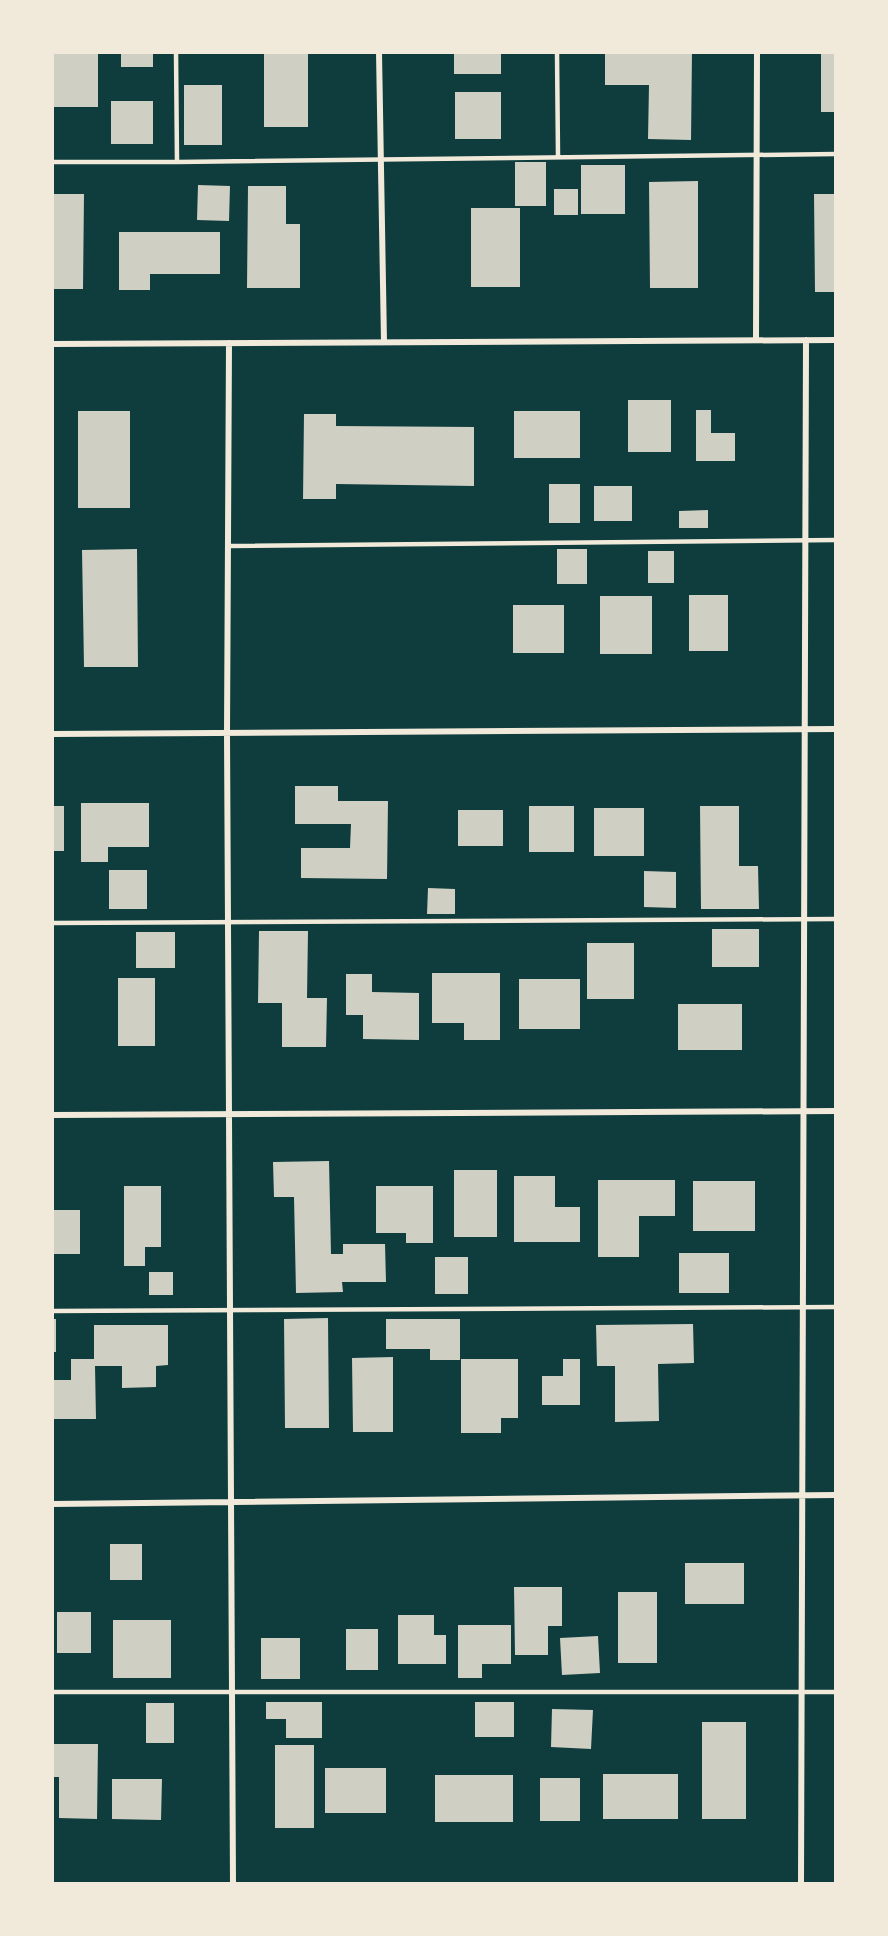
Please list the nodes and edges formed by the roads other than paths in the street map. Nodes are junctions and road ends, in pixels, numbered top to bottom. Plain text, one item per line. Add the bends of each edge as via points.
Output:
1 (176, 52) edge
2 (379, 52) edge
3 (558, 52) edge
4 (757, 52) edge
5 (836, 154) edge
6 (558, 156) junction
7 (756, 156) junction
8 (381, 160) junction
9 (52, 162) edge
10 (177, 162) junction
11 (756, 339) junction
12 (806, 340) junction
13 (836, 340) edge
14 (384, 342) junction
15 (229, 343) junction
16 (52, 344) edge
17 (805, 540) junction
18 (836, 540) edge
19 (228, 546) junction
20 (805, 729) junction
21 (836, 729) edge
22 (227, 733) junction
23 (52, 734) edge
24 (804, 919) junction
25 (836, 919) edge
26 (228, 921) junction
27 (52, 922) edge
28 (803, 1111) junction
29 (836, 1111) edge
30 (52, 1115) edge
31 (229, 1115) junction
32 (802, 1306) junction
33 (836, 1306) edge
34 (230, 1310) junction
35 (52, 1311) edge
36 (801, 1495) junction
37 (836, 1495) edge
38 (231, 1503) junction
39 (52, 1504) edge
40 (52, 1692) edge
41 (232, 1692) junction
42 (801, 1692) junction
43 (836, 1692) edge
44 (233, 1884) edge
45 (801, 1884) edge

1 - 10 lane
2 - 8 street
3 - 6 lane
4 - 7 street
5 - 7 lane
6 - 7 lane
6 - 8 lane
7 - 11 street
8 - 10 lane
8 - 14 street
9 - 10 lane
11 - 12 street
11 - 14 street
12 - 13 street
12 - 17 street
14 - 15 street
15 - 16 street
15 - 19 street
17 - 18 lane
17 - 19 lane
17 - 20 street
19 - 22 street
20 - 21 street
20 - 22 street
20 - 24 street
22 - 23 street
22 - 26 street
24 - 25 lane
24 - 26 lane
24 - 28 street
26 - 27 lane
26 - 31 street
28 - 29 street
28 - 31 street
28 - 32 street
30 - 31 street
31 - 34 street
32 - 33 lane
32 - 34 lane
32 - 36 street
34 - 35 lane
34 - 38 street
36 - 37 street
36 - 38 street
36 - 42 street
38 - 39 street
38 - 41 street
40 - 41 lane
41 - 42 lane
41 - 44 street
42 - 43 lane
42 - 45 street

